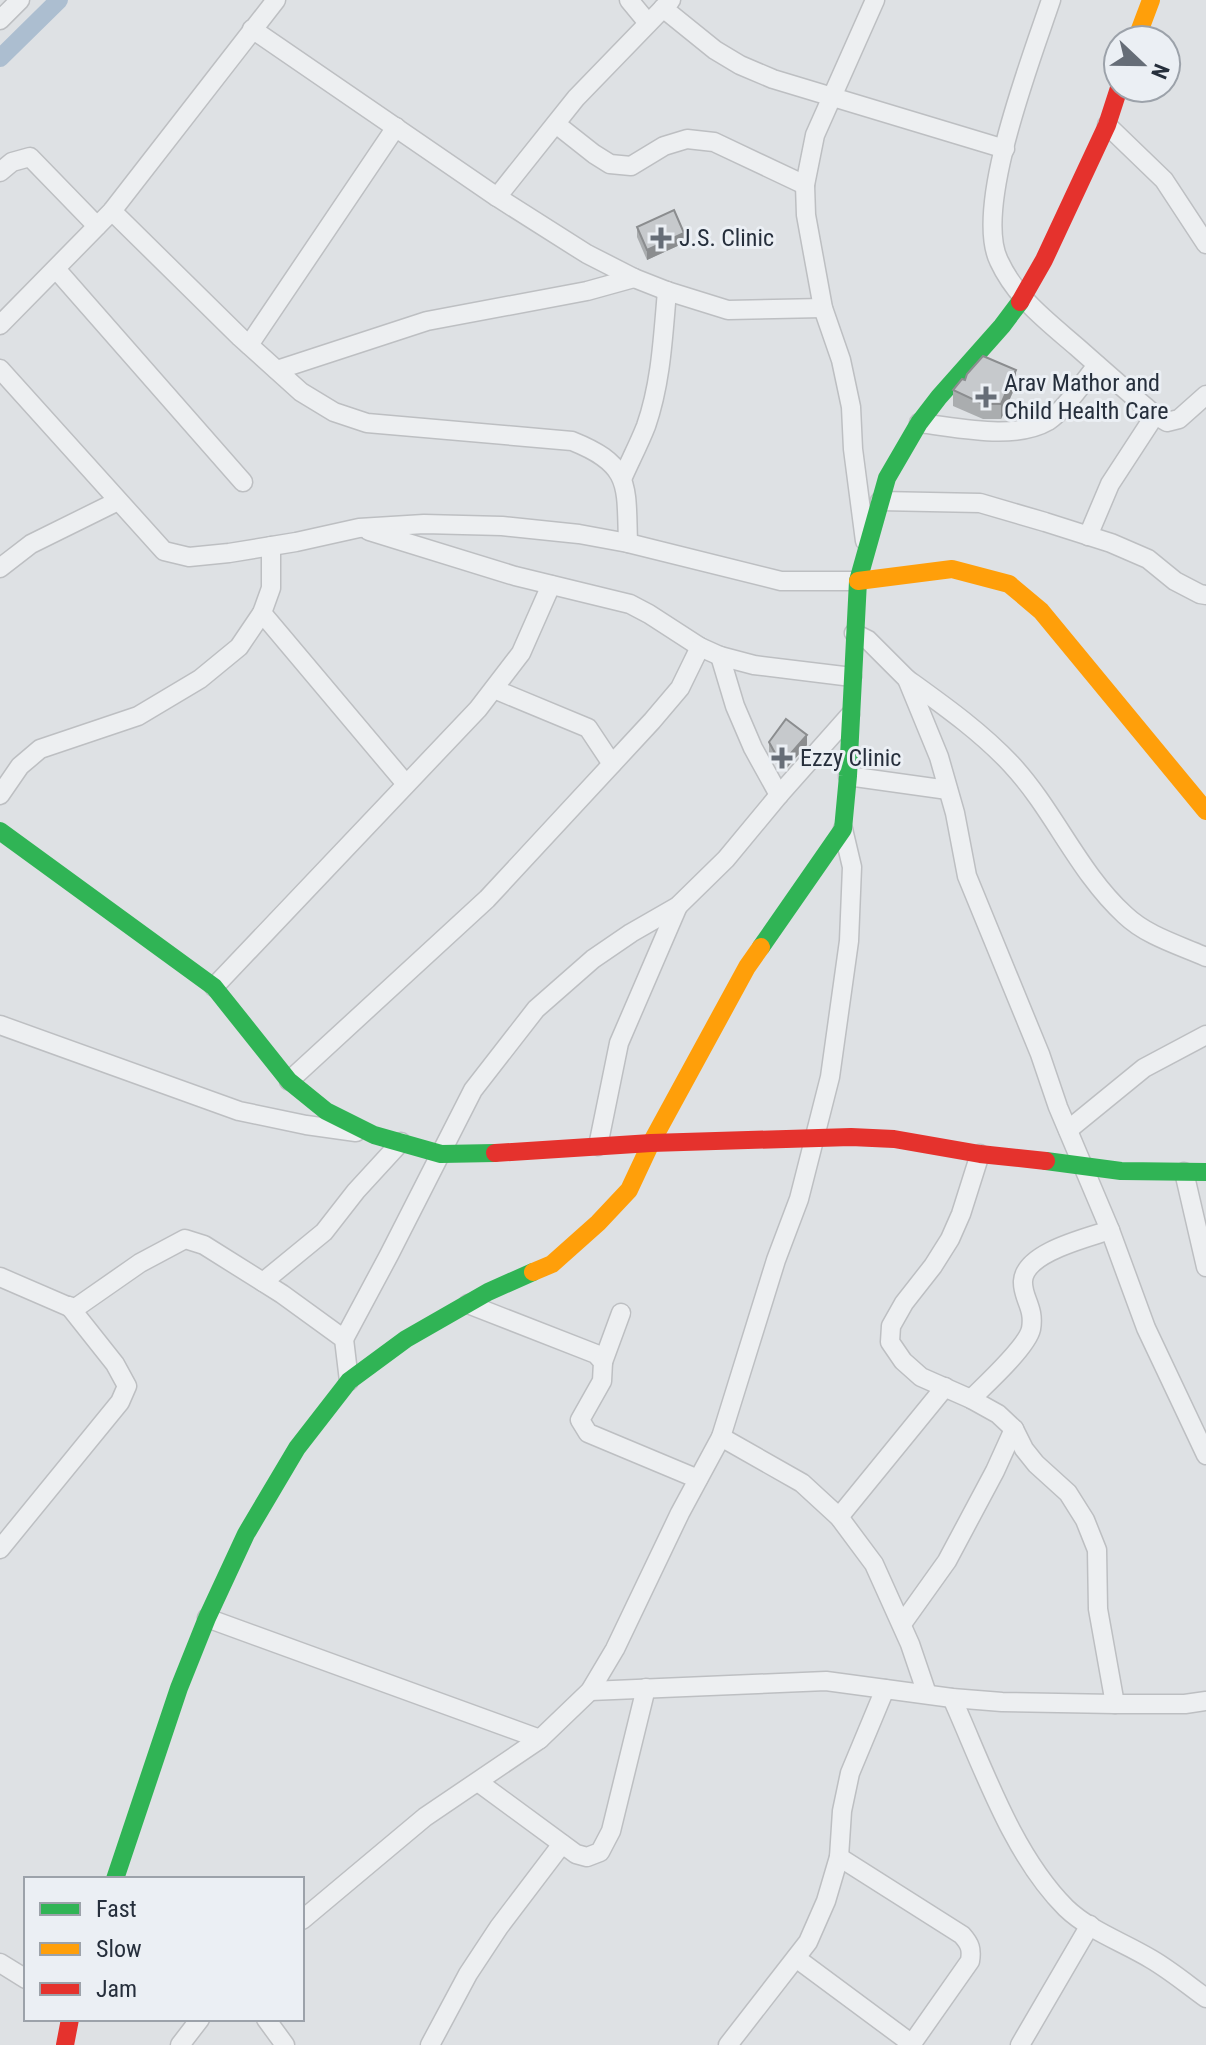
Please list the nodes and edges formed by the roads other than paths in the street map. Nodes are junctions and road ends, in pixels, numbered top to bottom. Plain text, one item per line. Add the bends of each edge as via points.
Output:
1 (20, 0) edge
2 (276, 0) edge
3 (629, 0) edge
4 (875, 0) edge
5 (1051, 0) edge
6 (1151, 0) edge
7 (667, 4) edge
8 (0, 20) edge
9 (648, 23) junction
10 (1142, 24) edge
11 (252, 29) junction
12 (832, 96) junction
13 (1114, 104) edge
14 (556, 124) junction
15 (1107, 125) junction
16 (396, 127) junction
17 (1005, 149) junction
18 (0, 172) edge
19 (805, 185) junction
20 (497, 197) junction
21 (112, 211) junction
22 (97, 226) junction
23 (1206, 244) edge
24 (56, 269) junction
25 (634, 278) junction
26 (667, 291) junction
27 (1022, 299) junction
28 (823, 308) junction
29 (0, 325) edge
30 (249, 345) junction
31 (1097, 365) junction
32 (0, 369) edge
33 (277, 370) junction
34 (1206, 395) edge
35 (1155, 415) junction
36 (919, 423) junction
37 (623, 477) junction
38 (243, 482) dead end
39 (118, 501) junction
40 (880, 501) junction
41 (359, 528) junction
42 (1088, 536) junction
43 (628, 543) junction
44 (271, 546) junction
45 (866, 552) junction
46 (0, 568) edge
47 (858, 581) junction
48 (551, 585) junction
49 (1206, 595) edge
50 (262, 613) junction
51 (854, 633) junction
52 (700, 647) junction
53 (720, 656) junction
54 (852, 677) junction
55 (907, 679) junction
56 (494, 689) junction
57 (850, 715) junction
58 (612, 764) junction
59 (848, 776) junction
60 (406, 784) junction
61 (948, 790) junction
62 (0, 795) edge
63 (779, 795) junction
64 (1206, 811) edge
65 (843, 829) junction
66 (0, 831) edge
67 (678, 906) junction
68 (1206, 957) edge
69 (214, 987) junction
70 (0, 1025) edge
71 (1206, 1035) edge
72 (289, 1081) junction
73 (1068, 1130) junction
74 (374, 1135) junction
75 (815, 1138) junction
76 (401, 1142) junction
77 (651, 1143) junction
78 (598, 1146) junction
79 (441, 1154) junction
80 (980, 1154) junction
81 (1082, 1165) junction
82 (1184, 1172) junction
83 (1206, 1172) edge
84 (1110, 1230) junction
85 (1206, 1267) edge
86 (0, 1277) edge
87 (263, 1282) junction
88 (468, 1304) junction
89 (69, 1306) junction
90 (621, 1313) dead end
91 (344, 1339) junction
92 (603, 1362) junction
93 (349, 1381) junction
94 (945, 1387) junction
95 (971, 1399) junction
96 (1014, 1429) junction
97 (721, 1437) junction
98 (1206, 1455) edge
99 (698, 1479) junction
100 (839, 1517) junction
101 (0, 1549) edge
102 (207, 1618) junction
103 (902, 1624) junction
104 (646, 1688) junction
105 (885, 1689) junction
106 (590, 1691) junction
107 (927, 1694) junction
108 (952, 1698) junction
109 (1206, 1701) edge
110 (1115, 1704) junction
111 (540, 1739) junction
112 (478, 1782) junction
113 (562, 1844) junction
114 (839, 1857) junction
115 (116, 1877) edge
116 (304, 1918) edge
117 (1090, 1925) junction
118 (796, 1958) junction
119 (0, 1963) edge
120 (24, 1978) edge
121 (1206, 1998) edge
122 (70, 2021) edge
123 (198, 2021) edge
124 (267, 2021) edge
125 (65, 2045) edge
126 (180, 2045) edge
127 (285, 2045) edge
128 (430, 2045) edge
129 (728, 2045) edge
130 (912, 2045) edge
131 (1020, 2045) edge

1 - 8 street
2 - 11 street
3 - 9 street
4 - 12 street
5 - 17 street
6 - 10 street
7 - 9 street
7 - 12 street via 715,50 740,65
9 - 14 street
11 - 16 street
11 - 21 street
12 - 17 street
12 - 19 street via 815,135
13 - 15 street
14 - 19 street via 610,164 631,166 687,139 714,142
14 - 20 street
15 - 23 street via 1164,180
15 - 27 street
16 - 20 street
16 - 30 street
17 - 27 street via 991,223 997,259
18 - 22 street via 30,157
19 - 28 street
20 - 25 street
21 - 22 street
21 - 30 street
22 - 24 street
24 - 29 street
24 - 38 street
25 - 26 street
25 - 33 street via 427,321
26 - 28 street via 728,310
26 - 37 street via 656,390
27 - 31 street
27 - 36 street
28 - 45 street via 851,407
30 - 33 street
31 - 35 street
31 - 36 street via 1049,420 1027,429
32 - 39 street
33 - 37 street via 334,412 367,423 572,441 594,449
34 - 35 street via 1179,419 1167,422
35 - 42 street via 1110,484
36 - 40 street via 887,478
37 - 43 street
39 - 44 street via 164,551 189,557
39 - 46 street via 31,544
40 - 42 street via 980,503
40 - 45 street
41 - 43 street via 502,526
41 - 44 street
41 - 48 street
42 - 49 street via 1148,559 1175,581
43 - 47 street via 781,581
44 - 50 street via 271,588
45 - 47 street
47 - 51 street
47 - 64 street via 952,569 1009,584 1041,611
48 - 52 street via 630,604
48 - 56 street via 521,653
50 - 60 street
50 - 62 street via 239,647 200,679 138,716 40,749
51 - 54 street
51 - 55 street
52 - 53 street
52 - 58 street via 680,688
53 - 54 street
53 - 63 street via 735,706
54 - 57 street
55 - 61 street
55 - 68 street via 973,727 1013,765 1125,916
56 - 58 street via 588,728
56 - 60 street
57 - 59 street
57 - 63 street
58 - 72 street via 487,899
59 - 61 street
59 - 65 street
60 - 69 street
61 - 73 street via 967,876
63 - 67 street
65 - 75 street via 852,867 849,941 830,1077
65 - 77 street via 747,967
66 - 69 street
67 - 78 street via 619,1043
67 - 79 street via 593,959 536,1009 473,1090
69 - 72 street
70 - 74 street via 239,1111
71 - 73 street via 1144,1068
72 - 74 street via 326,1111
73 - 81 street
74 - 76 street
75 - 77 street
75 - 80 street via 894,1139
75 - 97 street
76 - 79 street
76 - 87 street via 324,1232
77 - 78 street
77 - 88 street via 629,1190 575,1244 552,1264
78 - 79 street
79 - 91 street
80 - 81 street
80 - 94 street via 950,1239 891,1326 890,1342 903,1361 921,1377
81 - 82 street
81 - 84 street
82 - 83 street
82 - 85 street
84 - 95 street via 1037,1258 1027,1269 1023,1279 1032,1311 1030,1332
84 - 98 street via 1146,1328
86 - 89 street
87 - 89 street via 185,1239 74,1309
87 - 91 street
88 - 92 street via 596,1354
88 - 93 street via 406,1339
89 - 101 street via 127,1386 120,1402
90 - 92 street
91 - 93 street
92 - 99 street via 602,1381 580,1420 588,1433
93 - 102 street via 297,1448 246,1534
94 - 95 street
94 - 100 street
95 - 96 street
96 - 103 street via 947,1561
96 - 110 street via 1036,1464 1068,1493 1097,1550 1098,1609
97 - 99 street
97 - 100 street via 802,1483
99 - 106 street
100 - 103 street via 874,1564
102 - 111 street
102 - 115 street
103 - 107 street
104 - 105 street via 826,1681
104 - 106 street
104 - 113 street via 607,1842 587,1857
105 - 107 street
105 - 114 street via 850,1773
106 - 111 street
107 - 108 street
108 - 110 street
108 - 117 street via 1019,1845 1067,1910
109 - 110 street
111 - 112 street
112 - 113 street
112 - 116 street via 425,1817
113 - 128 street via 468,1974
114 - 118 street via 826,1901
114 - 130 street via 969,1943 970,1961
117 - 121 street
117 - 131 street
118 - 129 street
118 - 130 street
119 - 120 street
122 - 125 street
123 - 126 street
124 - 127 street

